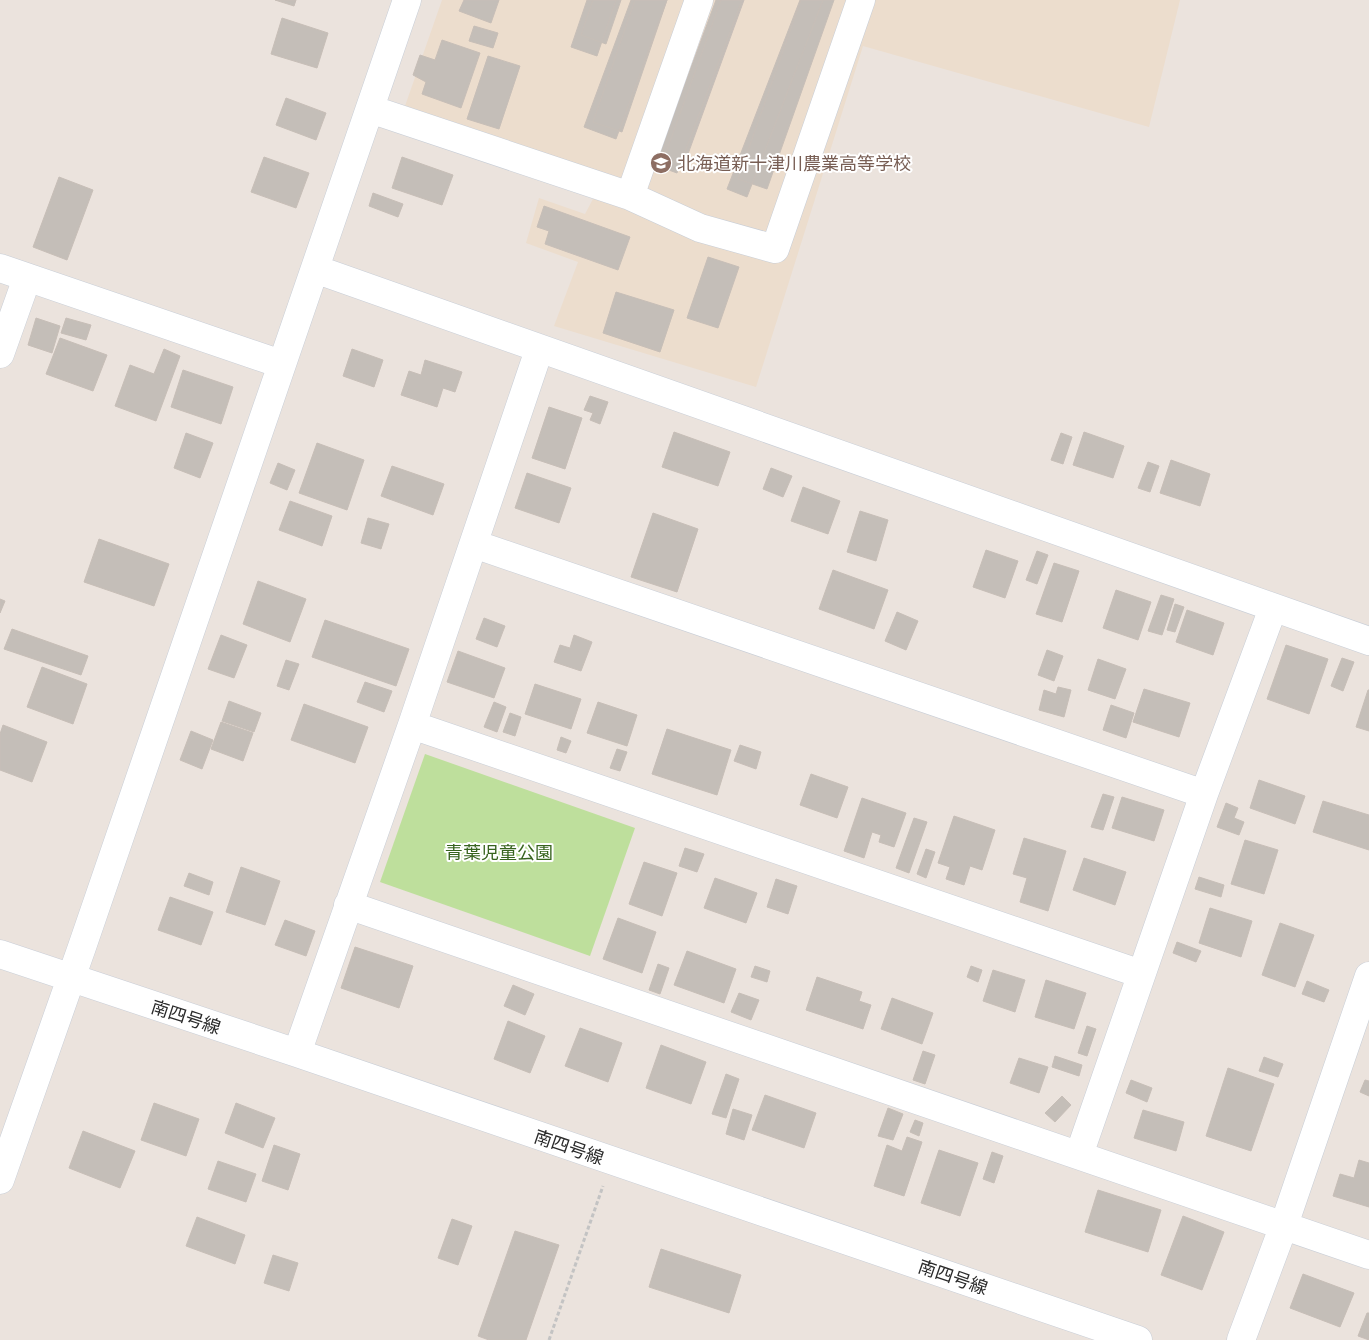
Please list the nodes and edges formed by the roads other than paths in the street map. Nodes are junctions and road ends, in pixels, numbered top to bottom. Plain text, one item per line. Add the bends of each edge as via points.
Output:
1 (407, 0) edge
2 (700, 0) edge
3 (861, 0) edge
4 (370, 109) junction
5 (630, 196) junction
6 (0, 268) edge
7 (315, 269) junction
8 (27, 278) junction
9 (540, 350) junction
10 (0, 354) edge
11 (281, 364) junction
12 (474, 544) junction
13 (1273, 608) junction
14 (1369, 641) edge
15 (412, 725) junction
16 (1204, 794) junction
17 (348, 906) junction
18 (0, 954) edge
19 (1141, 974) junction
20 (1369, 976) edge
21 (71, 979) junction
22 (297, 1053) junction
23 (1079, 1155) junction
24 (0, 1180) edge
25 (1284, 1225) junction
26 (1369, 1255) edge
27 (1138, 1340) edge
28 (1241, 1340) edge

1 - 4 street
2 - 5 street
3 - 5 street via 775,248 700,228
4 - 5 street
4 - 7 street
6 - 8 street
7 - 9 street
7 - 11 street
8 - 10 street
8 - 11 street
9 - 12 street
9 - 13 street
11 - 21 street
12 - 15 street
12 - 16 street
13 - 14 street
13 - 16 street
15 - 17 street
15 - 19 street
16 - 19 street
17 - 22 street
17 - 23 street
18 - 21 street, 南四号線
19 - 23 street
20 - 25 street
21 - 22 street, 南四号線
21 - 24 street
22 - 27 street, 南四号線
23 - 25 street
25 - 26 street
25 - 28 street

